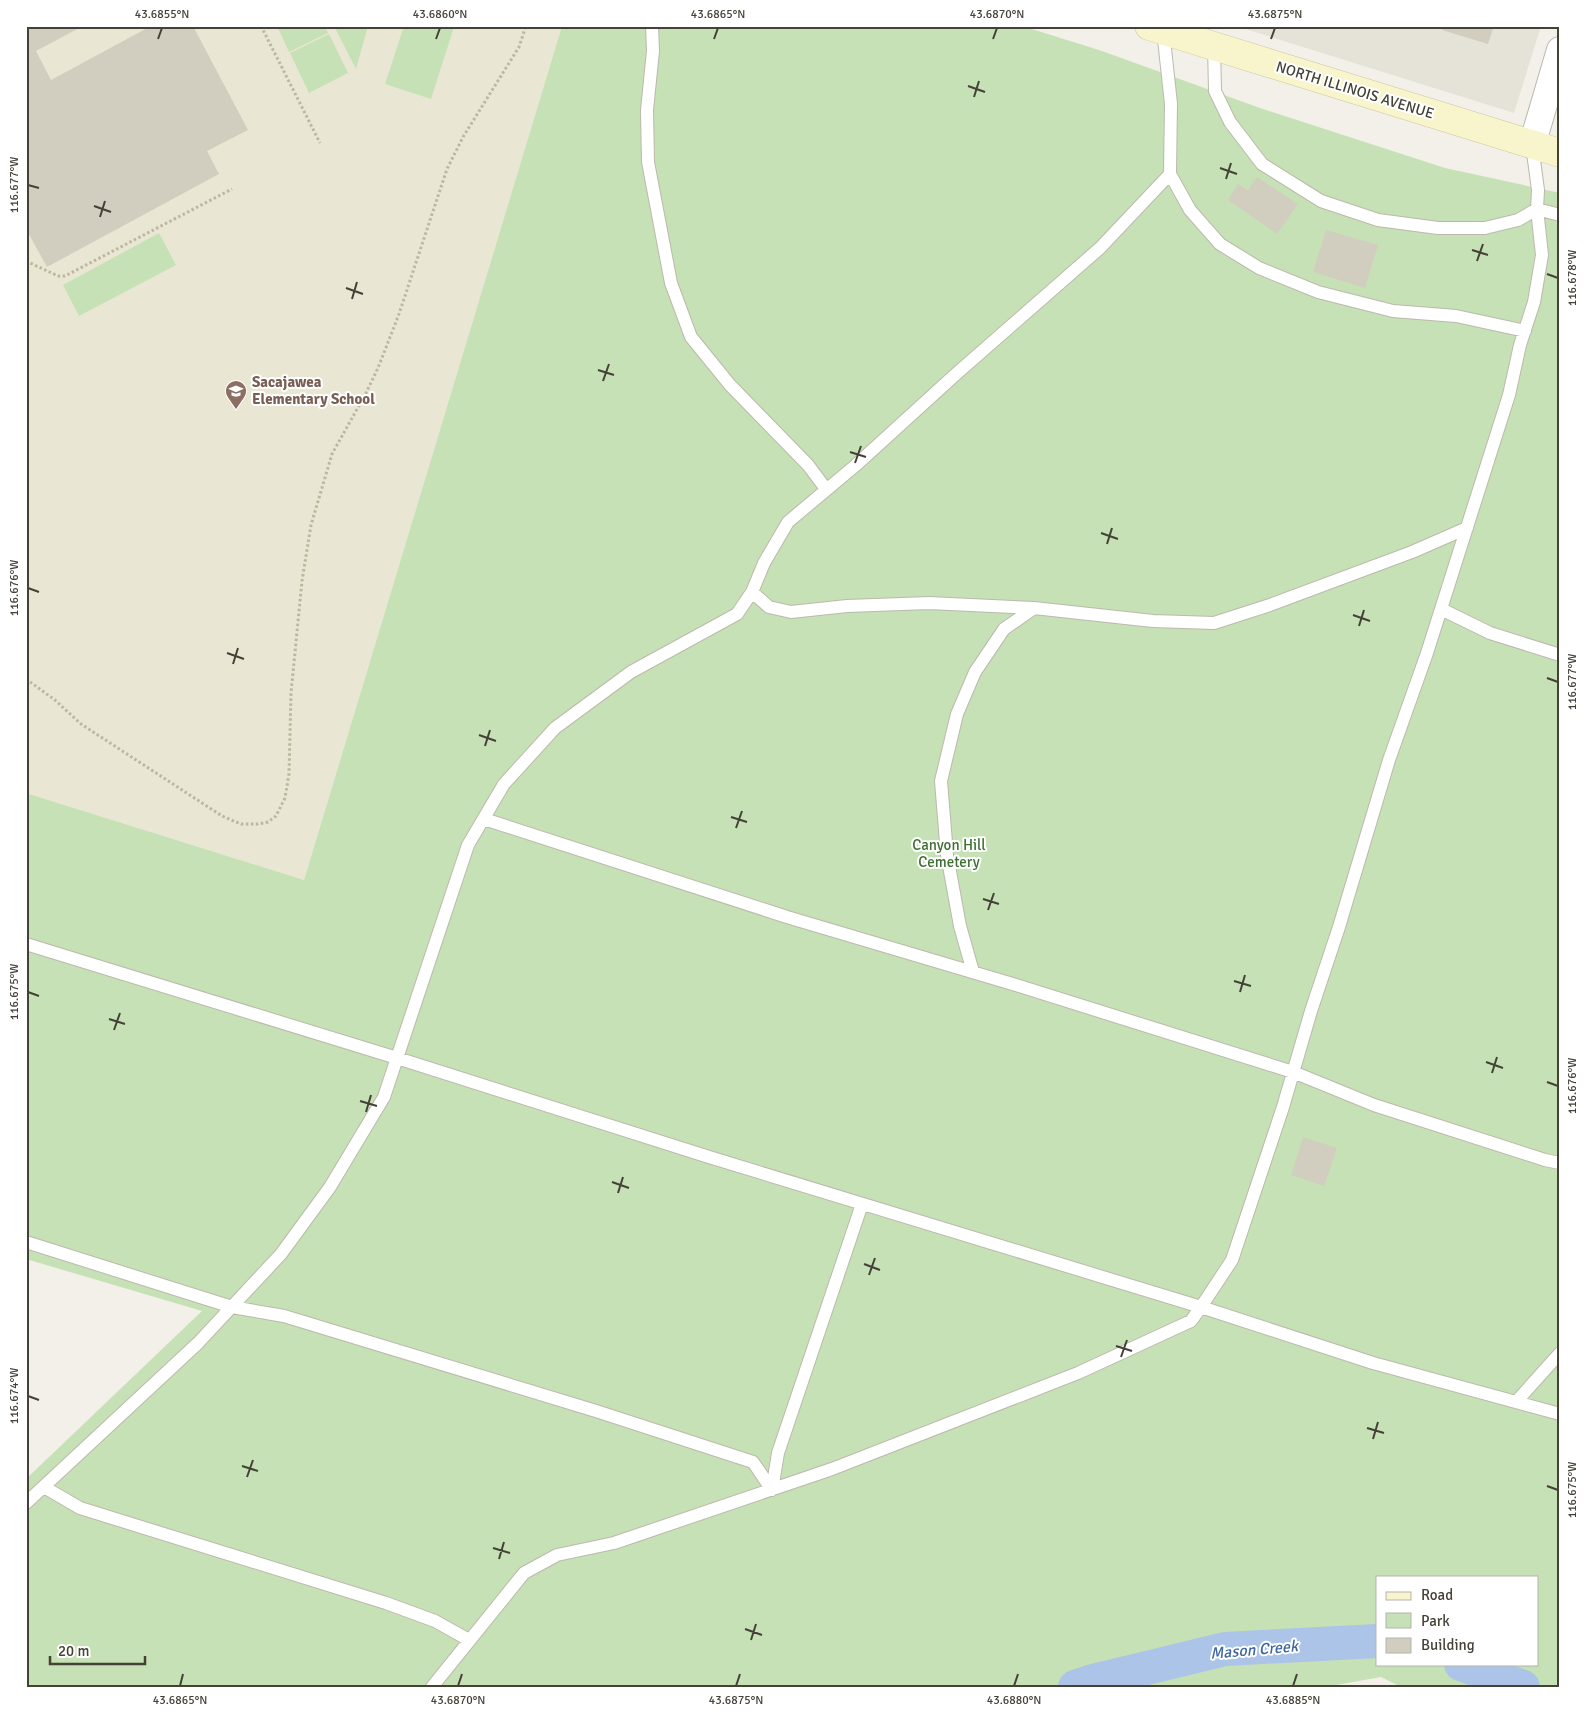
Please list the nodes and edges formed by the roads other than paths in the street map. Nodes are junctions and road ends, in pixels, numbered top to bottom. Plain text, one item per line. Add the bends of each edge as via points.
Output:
1 (652, 26) edge
2 (1156, 28) edge
3 (1214, 46) junction
4 (1560, 50) edge
5 (1532, 145) junction
6 (1560, 153) edge
7 (1170, 174) junction
8 (1537, 209) junction
9 (1560, 215) edge
10 (1524, 331) junction
11 (826, 489) junction
12 (1467, 528) junction
13 (752, 592) junction
14 (1034, 608) junction
15 (1441, 609) junction
16 (1560, 655) edge
17 (484, 819) junction
18 (26, 944) edge
19 (973, 972) junction
20 (397, 1058) junction
21 (1293, 1072) junction
22 (1560, 1163) edge
23 (862, 1204) junction
24 (26, 1242) edge
25 (232, 1307) junction
26 (1201, 1307) junction
27 (1560, 1354) edge
28 (1516, 1402) junction
29 (1560, 1414) edge
30 (44, 1487) junction
31 (772, 1490) junction
32 (26, 1503) edge
33 (469, 1640) junction
34 (432, 1687) edge

1 - 11 lane via 648,162 671,283 691,337 730,385 808,465
2 - 3 street, NORTH ILLINOIS AVENUE
2 - 7 lane via 1171,104
3 - 5 street, NORTH ILLINOIS AVENUE
3 - 8 lane via 1215,91 1230,122 1262,164 1321,202 1378,220 1438,228 1485,228 1518,220
4 - 5 street
5 - 6 street, NORTH ILLINOIS AVENUE
5 - 8 lane
7 - 10 lane via 1190,210 1220,244 1259,268 1318,292 1392,311 1456,316
7 - 11 lane via 1100,248
8 - 9 lane
8 - 10 lane via 1542,254 1534,302
10 - 12 lane via 1509,394
11 - 13 lane via 788,522 764,563
12 - 14 lane via 1412,552 1214,623 1153,621
12 - 15 lane
13 - 14 lane via 769,607 791,612 929,603
13 - 17 lane via 736,614 631,672 555,728 504,784
14 - 19 lane via 1004,629 975,672 957,714 941,781 947,855 960,926
15 - 16 lane via 1490,633
15 - 21 lane via 1389,760
17 - 19 lane via 786,917
17 - 20 lane via 468,845
18 - 20 lane
19 - 21 lane
20 - 23 lane
20 - 25 lane via 384,1097 330,1187 281,1254
21 - 22 lane via 1374,1105
21 - 26 lane via 1232,1260
23 - 26 lane
23 - 31 lane via 778,1453
24 - 25 lane
25 - 30 lane via 198,1344
25 - 31 lane via 284,1316 753,1462
26 - 28 lane via 1373,1363
26 - 31 lane via 1191,1321 1078,1372
27 - 28 lane
28 - 29 lane
30 - 32 lane
30 - 33 lane via 80,1508 386,1603 435,1621
31 - 33 lane via 614,1544 557,1555 524,1573
33 - 34 lane

